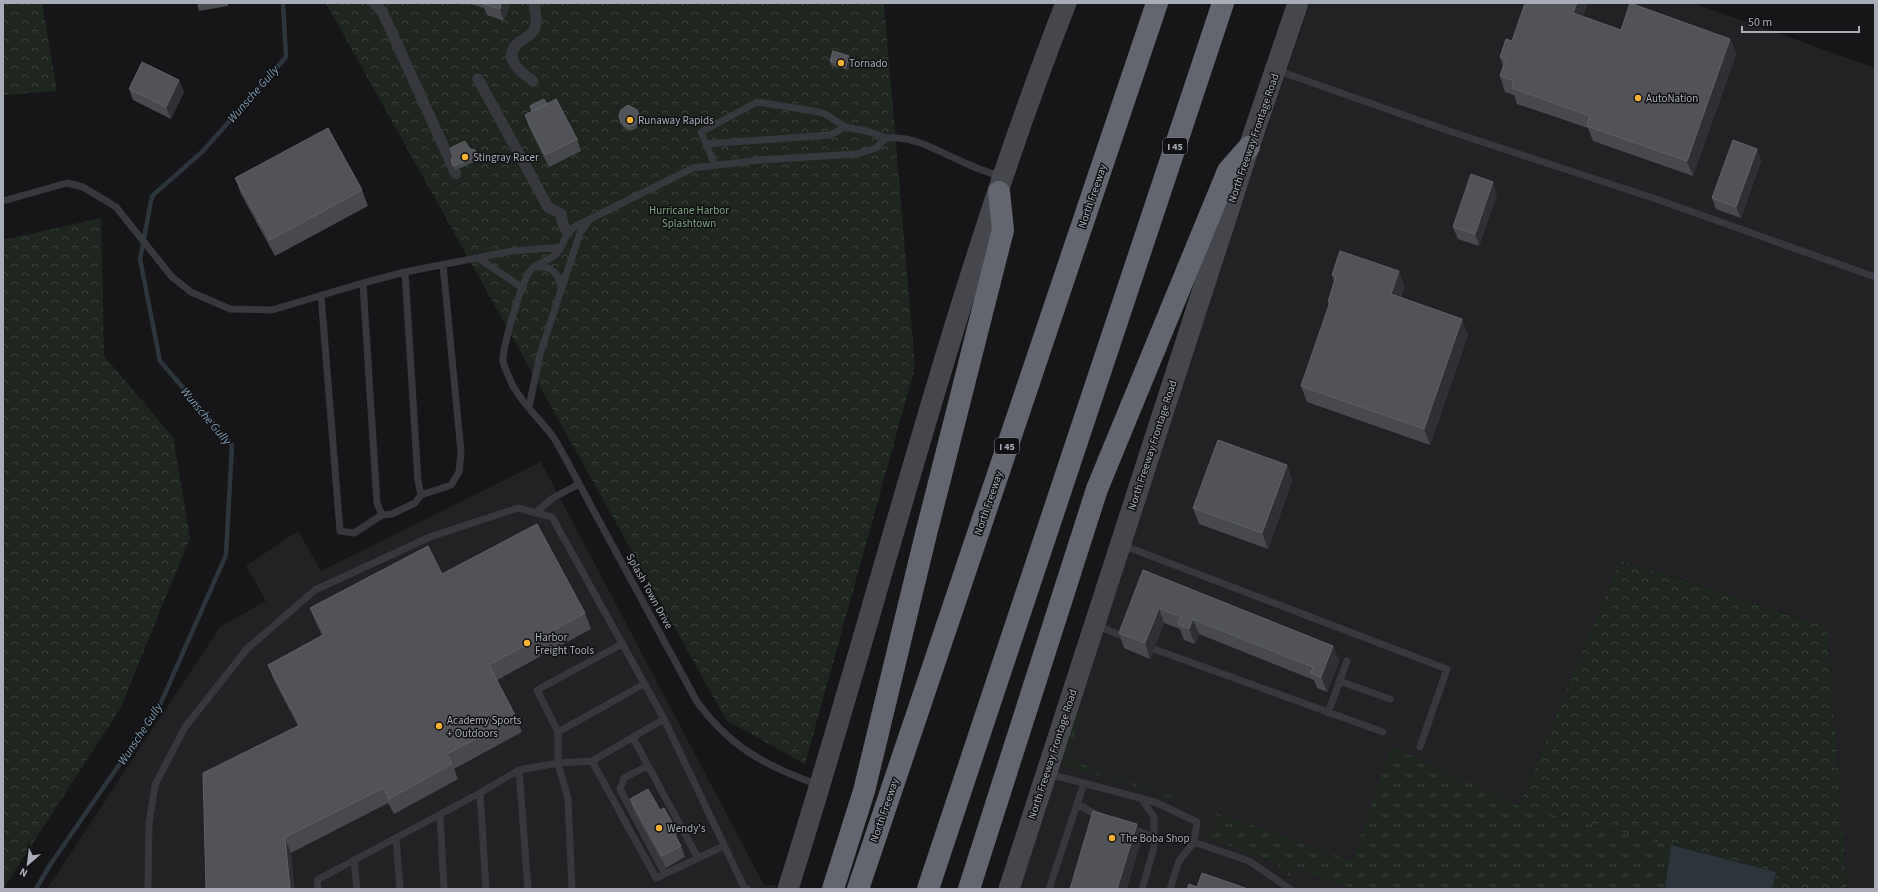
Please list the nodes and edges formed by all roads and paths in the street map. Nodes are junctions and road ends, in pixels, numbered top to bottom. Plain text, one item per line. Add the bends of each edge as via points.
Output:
1 (374, 3) edge
2 (534, 3) edge
3 (1066, 3) edge
4 (1157, 3) edge
5 (1223, 3) edge
6 (1298, 3) edge
7 (1276, 70) junction
8 (478, 79) dead end
9 (533, 81) dead end
10 (844, 127) junction
11 (886, 138) junction
12 (706, 144) junction
13 (1249, 146) junction
14 (715, 165) junction
15 (456, 174) dead end
16 (1001, 185) junction
17 (3, 201) edge
18 (599, 214) junction
19 (568, 232) junction
20 (561, 247) junction
21 (478, 258) junction
22 (443, 265) junction
23 (532, 268) junction
24 (405, 272) junction
25 (1875, 277) edge
26 (363, 283) junction
27 (523, 288) junction
28 (561, 291) junction
29 (321, 294) junction
30 (529, 407) junction
31 (579, 484) junction
32 (421, 495) junction
33 (535, 513) junction
34 (382, 515) junction
35 (1120, 545) junction
36 (1094, 624) junction
37 (1128, 638) edge
38 (622, 644) junction
39 (1154, 649) dead end
40 (1346, 661) dead end
41 (1340, 681) junction
42 (644, 684) junction
43 (1390, 699) dead end
44 (1328, 713) junction
45 (664, 719) junction
46 (558, 732) junction
47 (1383, 732) dead end
48 (633, 738) junction
49 (1420, 747) dead end
50 (592, 760) junction
51 (558, 763) junction
52 (647, 766) junction
53 (519, 770) junction
54 (1046, 773) junction
55 (1084, 783) junction
56 (821, 786) junction
57 (480, 793) junction
58 (1141, 798) junction
59 (1077, 804) junction
60 (440, 815) junction
61 (1110, 820) edge
62 (1125, 826) edge
63 (1154, 837) junction
64 (396, 838) junction
65 (1194, 842) junction
66 (724, 846) junction
67 (698, 858) junction
68 (354, 860) junction
69 (665, 874) junction
70 (744, 888) edge
71 (148, 889) edge
72 (318, 889) edge
73 (357, 889) edge
74 (400, 889) edge
75 (444, 889) edge
76 (486, 889) edge
77 (528, 889) edge
78 (572, 889) edge
79 (788, 889) edge
80 (833, 889) edge
81 (858, 889) edge
82 (928, 889) edge
83 (969, 889) edge
84 (1009, 889) edge
85 (1049, 889) edge
86 (1142, 889) edge
87 (1170, 889) edge
88 (1290, 889) edge

1 - 15 street via 382,11
2 - 9 street via 537,19 535,27 530,36 517,44 511,58 516,67
3 - 16 main road
4 - 81 highway, North Freeway / I 45
5 - 82 highway, I 45
6 - 7 main road, North Freeway Frontage Road
7 - 13 main road, North Freeway Frontage Road
7 - 25 lane via 1460,135 1646,195
8 - 19 street via 548,207 561,214 563,225
10 - 11 lane
10 - 12 lane via 830,135
10 - 12 lane via 828,115 819,112 758,102 700,132
11 - 14 lane via 876,148 856,154
11 - 16 lane via 913,140 970,165
12 - 14 lane
13 - 35 main road, North Freeway Frontage Road
13 - 83 highway via 1228,171 1097,489
14 - 18 lane via 693,168
16 - 56 main road via 924,430
16 - 80 highway via 1004,230 926,534 864,791
17 - 29 lane via 67,183 83,186 116,207 172,277 191,292 230,309 272,310
18 - 19 lane
18 - 28 lane via 591,219 580,233
19 - 20 lane
20 - 21 lane via 512,251
20 - 23 lane via 556,254
21 - 22 lane
21 - 27 lane
22 - 24 lane
22 - 32 lane via 460,452 459,472 451,485
23 - 27 lane
23 - 28 lane via 542,266 554,271 560,282
24 - 26 lane
24 - 32 lane
26 - 29 lane
26 - 34 lane via 376,502
27 - 30 lane, Splash Town Drive via 505,344 503,361 517,393
28 - 30 lane via 540,354
29 - 34 lane via 340,531 354,532
30 - 31 lane, Splash Town Drive via 546,427
31 - 33 lane via 554,498
31 - 56 lane, Splash Town Drive via 696,700 710,719 726,736 756,758 789,775
32 - 34 lane via 415,503
33 - 38 lane via 552,517
33 - 71 lane via 518,508 430,537 315,590 247,649 185,727 155,785 149,824
35 - 36 main road, North Freeway Frontage Road
35 - 49 lane via 1447,669
36 - 37 lane
36 - 54 main road, North Freeway Frontage Road
38 - 42 lane
38 - 46 lane via 537,690
39 - 44 lane
40 - 41 lane
41 - 43 lane
41 - 44 lane
42 - 45 lane
42 - 46 lane
44 - 47 lane
45 - 48 lane
45 - 66 lane
46 - 51 lane
48 - 50 lane
48 - 52 lane
50 - 51 lane
50 - 69 lane via 656,878
51 - 53 lane
51 - 78 lane via 568,799
52 - 67 lane
52 - 69 lane via 624,778 620,789
53 - 57 lane
53 - 77 lane
54 - 55 lane
54 - 84 main road, North Freeway Frontage Road
55 - 58 lane
55 - 59 lane
56 - 79 main road
57 - 60 lane
57 - 76 lane
58 - 63 lane via 1154,818
58 - 65 lane via 1197,822
59 - 61 lane
59 - 85 lane
60 - 64 lane
60 - 75 lane
62 - 63 lane
63 - 86 lane via 1154,848
64 - 68 lane
64 - 74 lane
65 - 87 lane via 1179,861
65 - 88 lane via 1248,860
66 - 67 lane
66 - 70 lane
67 - 69 lane
68 - 72 lane via 318,880
68 - 73 lane

